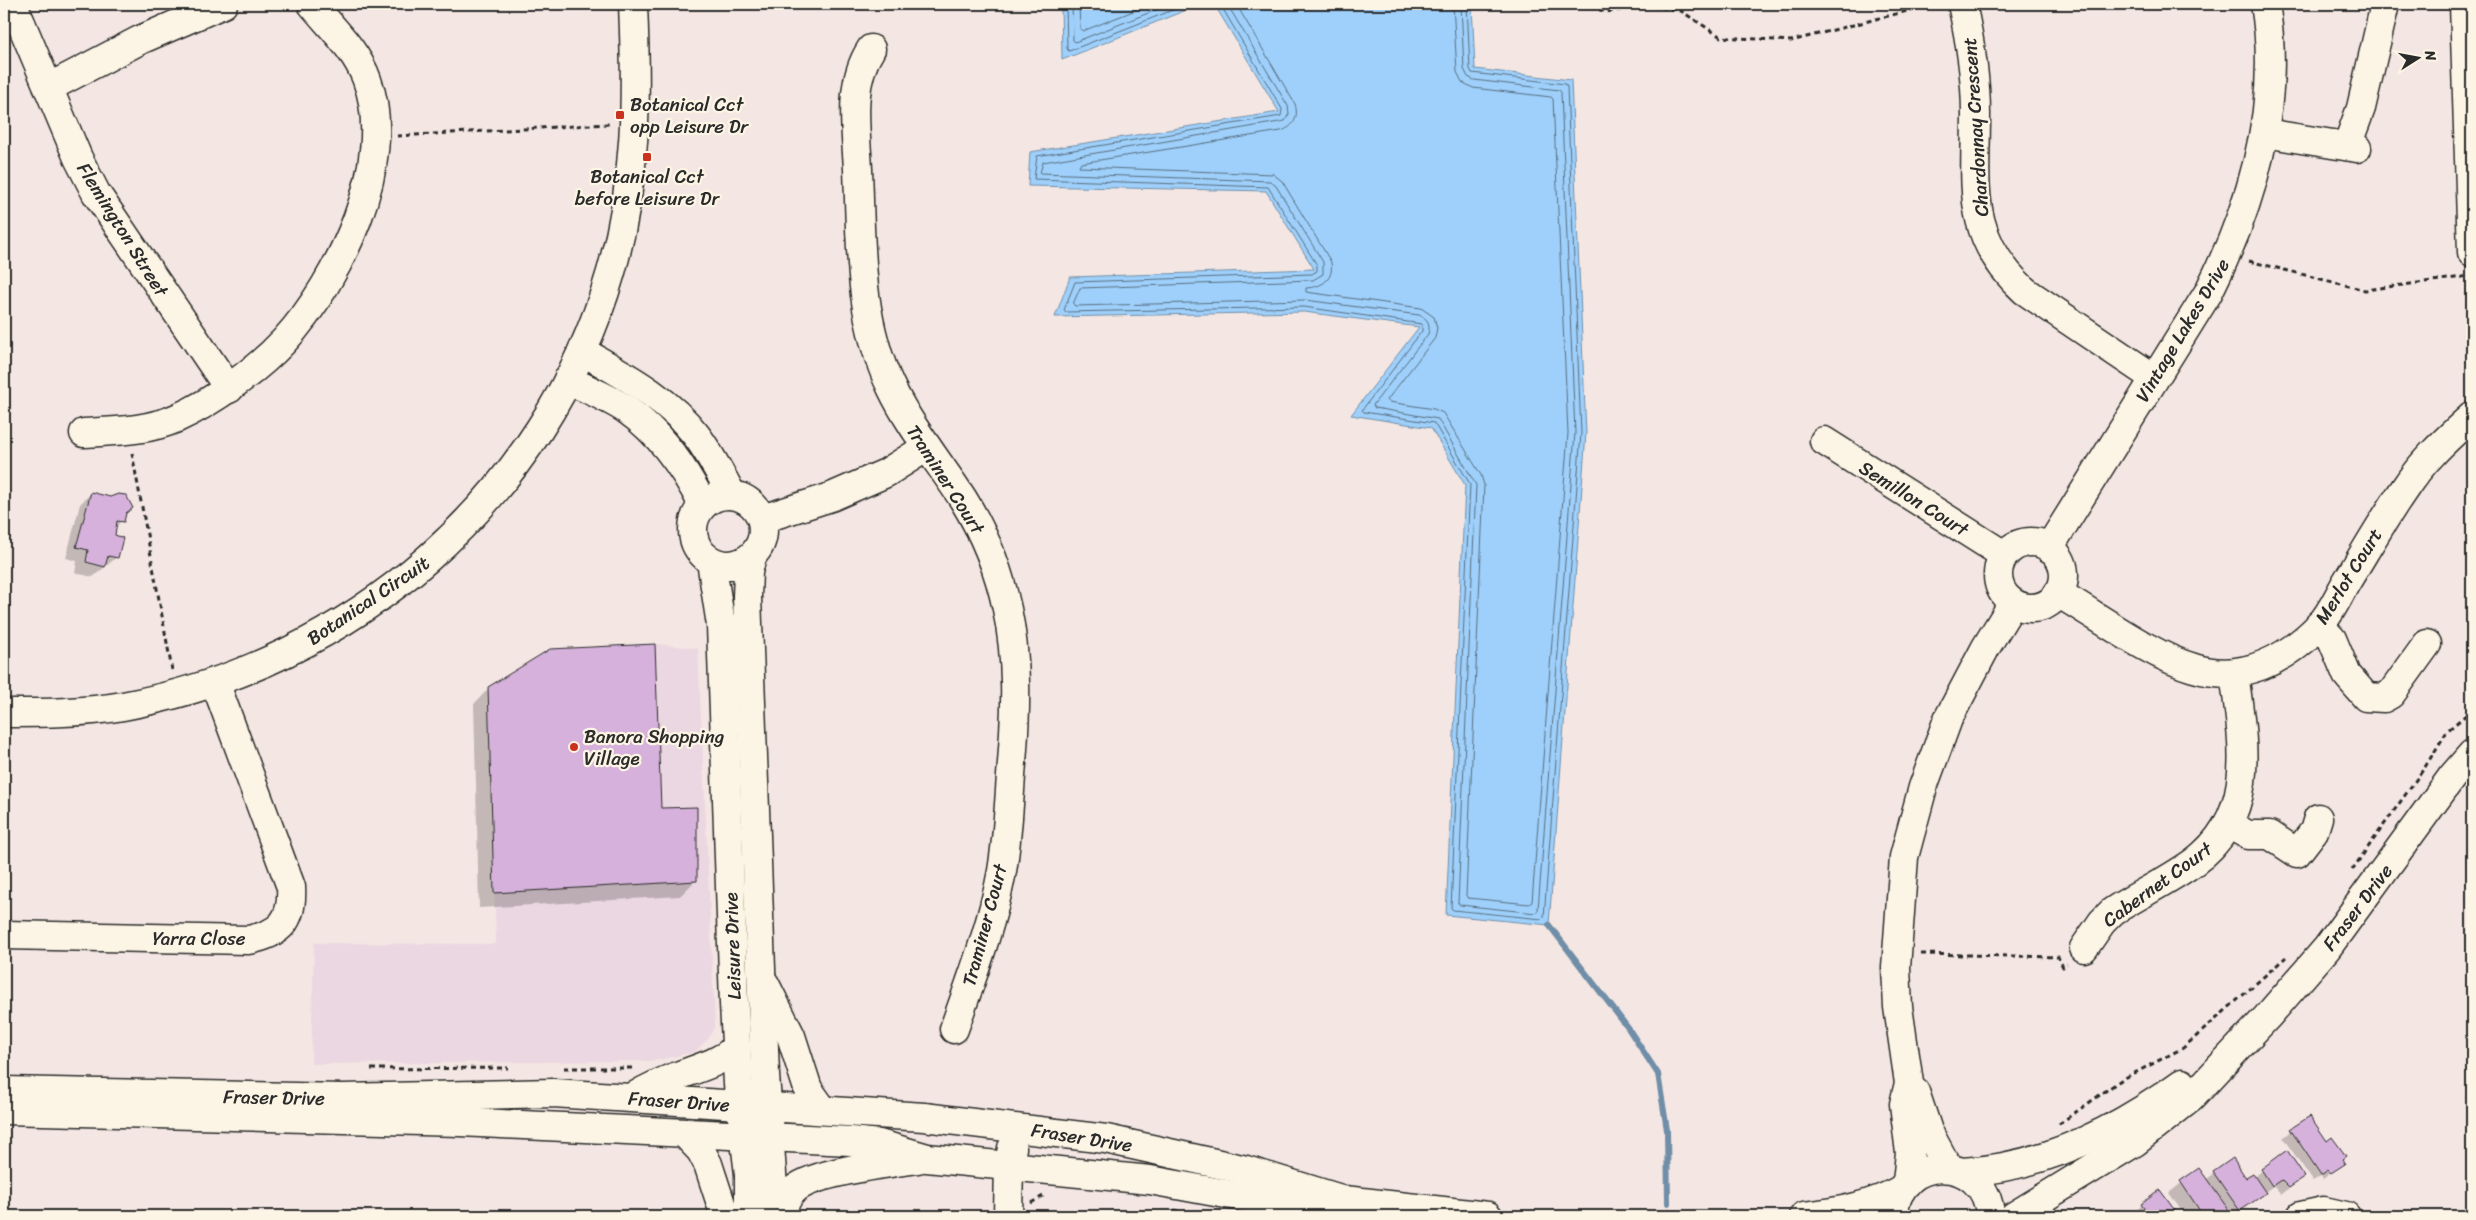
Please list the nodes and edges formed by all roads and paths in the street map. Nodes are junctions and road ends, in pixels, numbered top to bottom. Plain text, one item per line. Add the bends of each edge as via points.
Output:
1 (13, 4) edge
2 (223, 4) edge
3 (312, 4) edge
4 (633, 4) edge
5 (1582, 4) edge
6 (1934, 4) edge
7 (1962, 4) edge
8 (2266, 4) edge
9 (2385, 4) edge
10 (2464, 4) edge
11 (871, 49) dead end
12 (48, 88) junction
13 (636, 123) junction
14 (2265, 133) junction
15 (376, 137) junction
16 (2472, 252) edge
17 (2226, 259) junction
18 (2472, 276) edge
19 (582, 351) junction
20 (2154, 378) junction
21 (568, 380) junction
22 (229, 389) junction
23 (2472, 416) edge
24 (128, 430) junction
25 (84, 433) dead end
26 (1824, 441) dead end
27 (927, 447) junction
28 (732, 495) junction
29 (692, 506) junction
30 (762, 519) junction
31 (2049, 548) junction
32 (2004, 555) junction
33 (752, 557) junction
34 (703, 563) junction
35 (2058, 593) junction
36 (2013, 603) junction
37 (2320, 626) junction
38 (2427, 644) dead end
39 (2234, 672) junction
40 (723, 674) junction
41 (215, 682) junction
42 (177, 693) junction
43 (750, 698) junction
44 (2472, 710) edge
45 (4, 713) edge
46 (2472, 754) edge
47 (753, 778) junction
48 (2318, 818) dead end
49 (2228, 824) junction
50 (2348, 877) dead end
51 (730, 892) junction
52 (4, 935) edge
53 (2084, 948) joint
54 (1921, 954) dead end
55 (2290, 954) dead end
56 (762, 978) junction
57 (954, 1028) dead end
58 (736, 1048) junction
59 (2232, 1052) junction
60 (514, 1068) dead end
61 (562, 1068) dead end
62 (638, 1068) dead end
63 (371, 1069) dead end
64 (1909, 1082) junction
65 (4, 1091) edge
66 (632, 1097) junction
67 (741, 1105) junction
68 (767, 1107) junction
69 (4, 1110) edge
70 (823, 1110) junction
71 (2056, 1126) dead end
72 (1016, 1127) junction
73 (685, 1134) junction
74 (758, 1136) junction
75 (927, 1158) junction
76 (1008, 1164) junction
77 (1955, 1170) junction
78 (1905, 1186) junction
79 (1344, 1200) junction
80 (725, 1216) edge
81 (749, 1216) edge
82 (775, 1216) edge
83 (781, 1216) edge
84 (1008, 1216) edge
85 (1488, 1216) edge
86 (1804, 1216) edge
87 (1894, 1216) edge
88 (1990, 1216) edge
89 (2014, 1216) edge
90 (2301, 1216) edge
91 (2346, 1216) edge

1 - 12 street, Flemington Street
2 - 12 street via 140,40
3 - 15 street via 362,70 375,113
4 - 13 street, Botanical Circuit
5 - 6 path via 1606,12 1650,6 1671,9 1681,11 1721,37 1791,41
7 - 20 street, Chardonnay Crescent via 1975,88 1976,198 1985,238 1994,257 2025,291
8 - 14 street, Vintage Lakes Drive via 2270,69
9 - 14 street via 2352,147
10 - 16 street
11 - 27 street, Traminer Court via 860,70 856,108 864,300 882,367 906,417
12 - 22 street, Flemington Street via 78,158 111,218
13 - 15 path
13 - 19 street, Botanical Circuit via 617,251
14 - 17 street, Vintage Lakes Drive via 2252,184
15 - 22 street via 355,225 316,301 284,342
17 - 18 path via 2256,262 2365,290
17 - 20 street, Vintage Lakes Drive via 2208,294
19 - 21 street, Botanical Circuit
19 - 28 street via 638,383 682,420 696,435
20 - 31 street, Vintage Lakes Drive
21 - 29 street via 626,410 649,428 691,481
21 - 41 street, Botanical Circuit via 520,461 478,511 429,560 325,632 269,661
22 - 24 street via 178,417 146,428
23 - 37 street, Merlot Court via 2415,473
24 - 25 street
24 - 42 path
26 - 32 street, Semillon Court
27 - 30 street via 877,477 831,497
27 - 57 street, Traminer Court via 964,500 993,558 1008,610 1016,676 1015,727 1002,871 986,936
28 - 29 street via 721,495
28 - 30 street via 751,502
29 - 34 street, Leisure Drive via 695,519 693,535
29 - 34 path via 681,538 684,552
30 - 33 street, Leisure Drive via 763,540
31 - 32 street via 2025,542
31 - 35 street via 2063,568 2063,581
32 - 36 street via 1998,567 1998,581 2003,594
33 - 34 street via 732,566
33 - 43 street, Leisure Drive via 747,597
34 - 40 street, Leisure Drive via 719,599
35 - 36 street via 2050,602 2038,607 2025,608
35 - 39 street, Merlot Court via 2177,663 2212,673
36 - 64 street via 1948,719 1908,840 1900,889 1896,968
37 - 38 street via 2332,638 2347,675 2366,697 2384,698 2391,694
37 - 39 street, Merlot Court via 2270,664
39 - 49 street, Cabernet Court via 2243,775 2238,802
40 - 43 street
40 - 51 street, Leisure Drive
41 - 42 street, Botanical Circuit
41 - 52 street, Yarra Close via 291,887 286,920 267,935 248,940
42 - 45 street, Botanical Circuit via 122,706
43 - 47 street, Leisure Drive
44 - 50 path via 2448,730
46 - 59 street, Fraser Drive via 2326,948 2267,1018
47 - 51 street via 744,796 746,872
47 - 56 street, Leisure Drive
48 - 49 street via 2314,832 2297,853 2272,835 2248,835
49 - 53 street, Cabernet Court via 2196,861 2108,916
51 - 58 street, Leisure Drive
53 - 54 path via 2063,967 2058,957
55 - 71 path via 2183,1048 2121,1080
56 - 68 street, Leisure Drive
56 - 70 street via 791,1036 808,1089
58 - 66 street via 712,1064
58 - 67 street, Leisure Drive
59 - 77 street, Fraser Drive via 2205,1066 2152,1105 2098,1134 2017,1165 1993,1170
59 - 89 street, Fraser Drive via 2192,1097 2135,1142
60 - 63 path
61 - 62 path
64 - 77 street via 1928,1130
64 - 78 street via 1904,1104 1910,1153
65 - 66 street, Fraser Drive via 334,1098 553,1093
66 - 67 street, Fraser Drive
67 - 68 street, Fraser Drive
67 - 74 street, Leisure Drive
68 - 70 street, Fraser Drive
68 - 74 street, Leisure Drive
69 - 73 street, Fraser Drive via 460,1122
70 - 72 street, Fraser Drive
72 - 76 street
72 - 79 street, Fraser Drive via 1166,1151 1246,1170
73 - 74 street, Fraser Drive
73 - 80 street via 708,1164
74 - 75 street, Fraser Drive via 879,1144
74 - 81 street, Leisure Drive
74 - 82 street, Leisure Drive
75 - 76 street, Fraser Drive
75 - 83 street via 806,1182 786,1199
76 - 79 street, Fraser Drive via 1150,1180 1275,1203 1310,1204
76 - 84 street
77 - 78 street, Fraser Drive via 1927,1170
77 - 88 street via 1974,1180 1983,1191
78 - 86 street via 1866,1205
78 - 87 street via 1896,1203
79 - 85 street, Fraser Drive
90 - 91 street via 2324,1211

